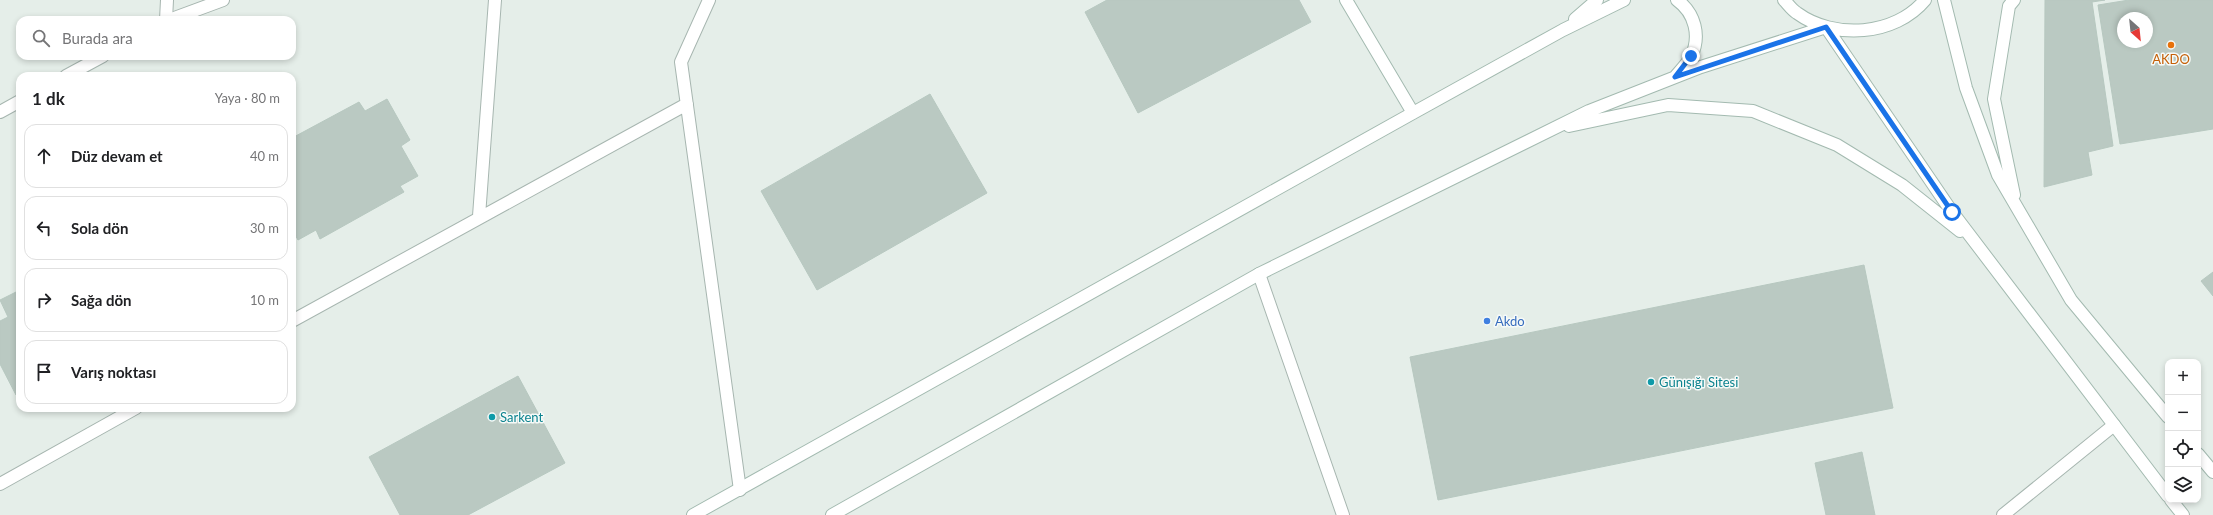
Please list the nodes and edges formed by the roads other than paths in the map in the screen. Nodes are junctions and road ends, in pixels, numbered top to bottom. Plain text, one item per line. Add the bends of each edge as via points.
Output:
1 (167, 0) edge
2 (223, 0) edge
3 (495, 0) edge
4 (709, 0) edge
5 (1346, 0) edge
6 (1597, 0) edge
7 (1624, 0) edge
8 (1677, 0) edge
9 (1784, 0) edge
10 (1926, 0) edge
11 (1944, 0) edge
12 (2014, 0) edge
13 (166, 16) edge
14 (180, 16) edge
15 (1826, 27) junction
16 (1563, 30) junction
17 (96, 60) edge
18 (73, 72) edge
19 (1675, 77) junction
20 (16, 103) edge
21 (687, 104) junction
22 (0, 112) edge
23 (1413, 113) junction
24 (1550, 130) junction
25 (2016, 206) junction
26 (479, 216) junction
27 (1973, 241) junction
28 (1259, 274) junction
29 (296, 319) edge
30 (129, 412) edge
31 (2165, 413) edge
32 (2114, 425) junction
33 (2201, 458) edge
34 (2213, 472) edge
35 (0, 484) edge
36 (740, 490) junction
37 (2165, 492) edge
38 (2173, 503) edge
39 (693, 515) edge
40 (832, 515) edge
41 (1343, 515) edge
42 (2003, 515) edge
43 (2183, 515) edge

1 - 13 main road
2 - 14 main road
3 - 26 main road
4 - 21 main road via 681,62
5 - 23 main road
6 - 16 main road
7 - 16 main road
8 - 19 main road via 1690,13 1696,27 1691,56
9 - 15 main road via 1797,13
10 - 15 main road via 1919,8 1890,24 1859,31
11 - 25 main road via 1966,88 1998,175
12 - 25 main road via 2009,6 1994,99
15 - 19 main road
15 - 27 main road
16 - 23 main road
17 - 18 main road
19 - 24 main road via 1589,111
20 - 22 main road
21 - 26 main road
21 - 36 main road
23 - 36 main road
24 - 27 main road via 1668,105 1753,111 1837,145 1902,185
24 - 28 main road
25 - 31 main road via 2071,300
26 - 29 main road
27 - 32 main road
28 - 40 main road
28 - 41 main road
30 - 35 main road
32 - 37 main road
32 - 42 main road
33 - 34 main road
36 - 39 main road
38 - 43 main road

